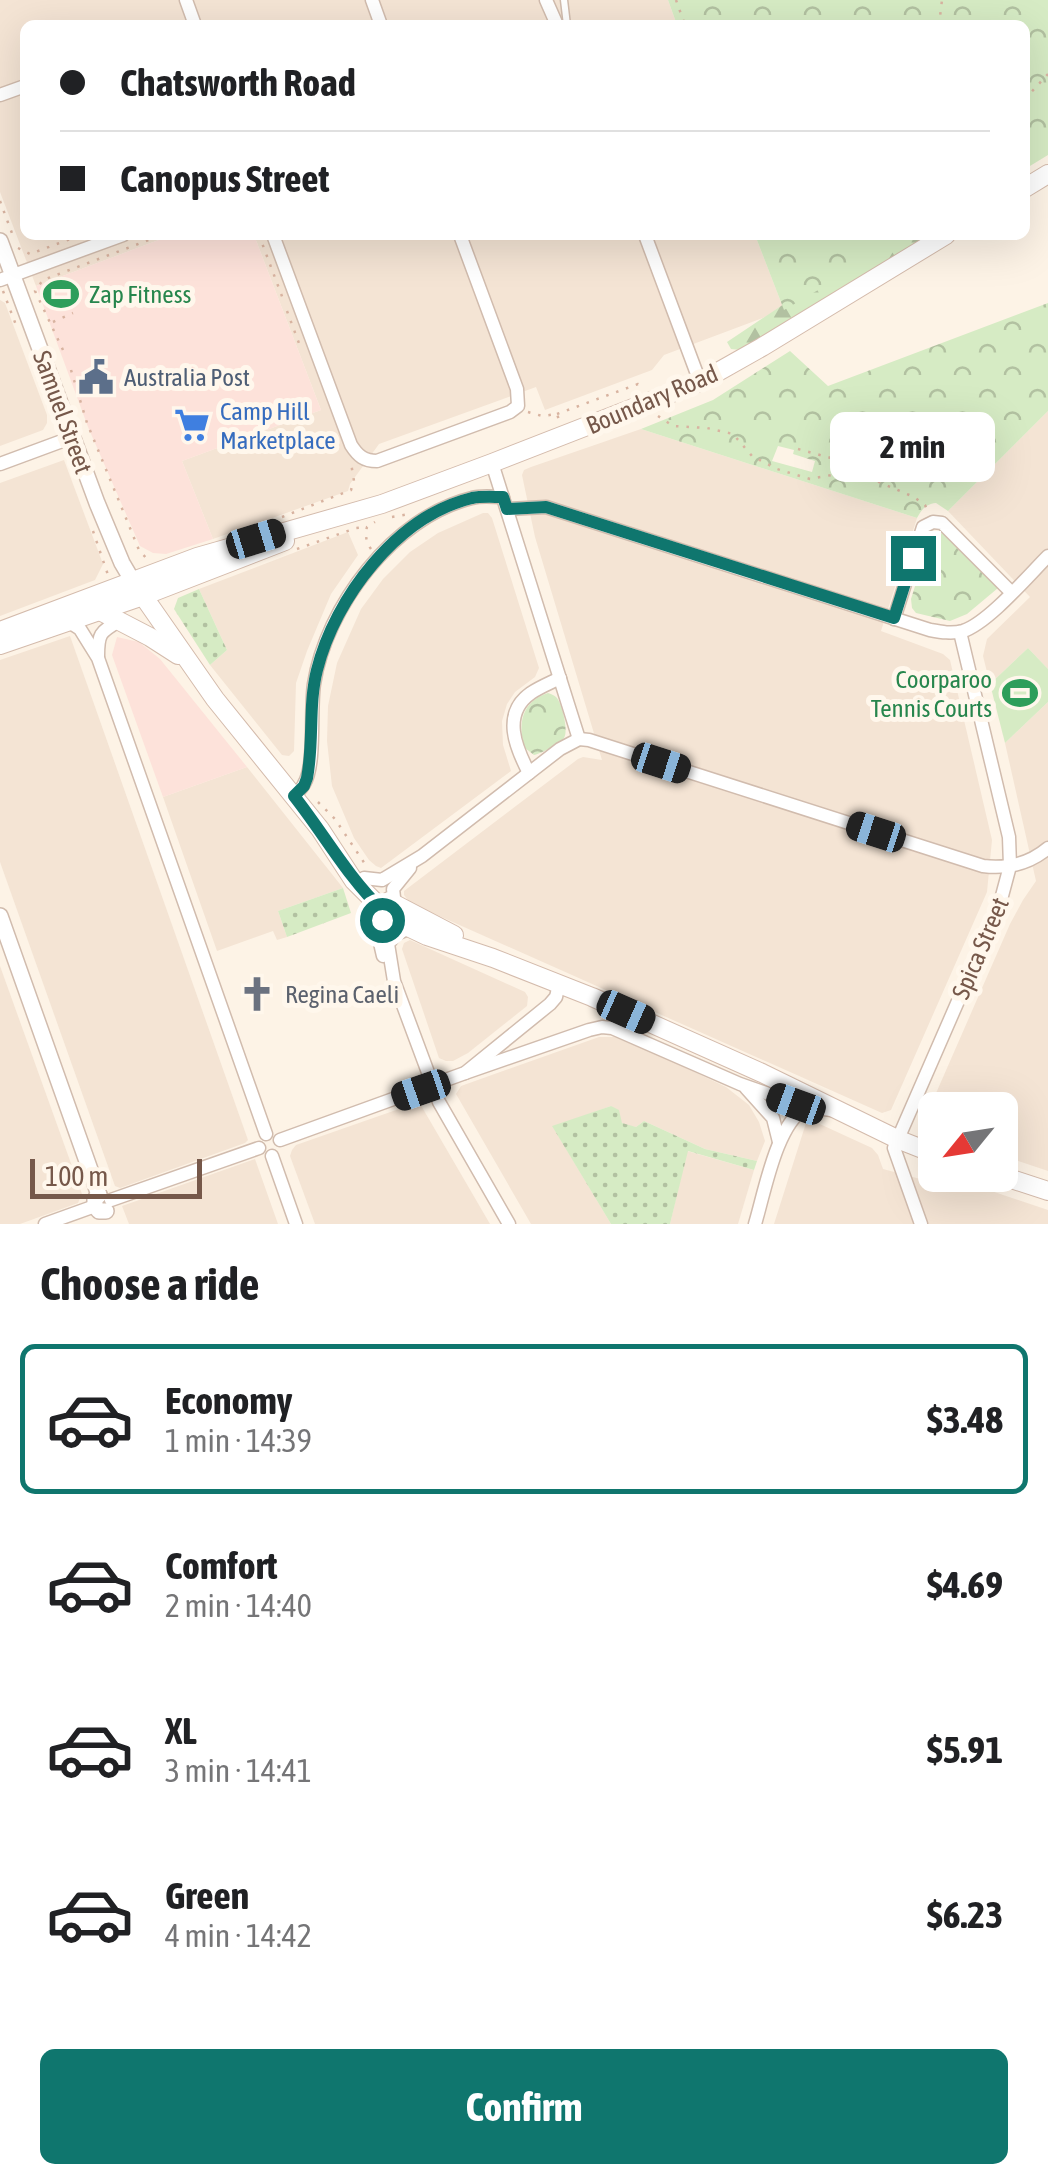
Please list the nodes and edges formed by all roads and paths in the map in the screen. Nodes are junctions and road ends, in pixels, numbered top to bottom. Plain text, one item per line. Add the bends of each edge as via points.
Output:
1 (1048, 74) edge
2 (1030, 93) edge
3 (0, 201) edge
4 (68, 240) edge
5 (108, 240) edge
6 (149, 240) edge
7 (275, 240) edge
8 (462, 240) edge
9 (647, 240) edge
10 (938, 240) edge
11 (0, 241) edge
12 (6, 277) edge
13 (73, 314) dead end
14 (51, 322) junction
15 (63, 350) dead end
16 (71, 370) dead end
17 (700, 382) junction
18 (649, 402) junction
19 (518, 406) junction
20 (558, 414) junction
21 (554, 425) dead end
22 (73, 437) junction
23 (798, 449) dead end
24 (357, 460) junction
25 (0, 464) edge
26 (492, 464) junction
27 (853, 470) junction
28 (505, 503) junction
29 (284, 516) dead end
30 (382, 520) dead end
31 (934, 522) junction
32 (367, 527) junction
33 (92, 530) dead end
34 (296, 550) dead end
35 (1048, 556) edge
36 (379, 558) junction
37 (152, 561) dead end
38 (104, 580) dead end
39 (138, 588) junction
40 (1010, 592) junction
41 (100, 611) junction
42 (894, 618) junction
43 (120, 621) junction
44 (69, 622) junction
45 (0, 631) edge
46 (960, 632) junction
47 (0, 645) edge
48 (98, 658) junction
49 (184, 658) junction
50 (560, 678) junction
51 (579, 740) junction
52 (529, 773) junction
53 (304, 796) junction
54 (320, 829) junction
55 (1048, 848) edge
56 (422, 856) junction
57 (1010, 866) junction
58 (368, 874) junction
59 (388, 908) junction
60 (0, 916) edge
61 (410, 928) junction
62 (493, 958) junction
63 (394, 979) junction
64 (559, 984) junction
65 (464, 1072) junction
66 (740, 1084) junction
67 (432, 1086) junction
68 (806, 1107) junction
69 (840, 1111) junction
70 (266, 1134) junction
71 (897, 1139) junction
72 (280, 1140) junction
73 (779, 1145) junction
74 (918, 1147) edge
75 (265, 1152) junction
76 (1018, 1181) edge
77 (1048, 1191) edge
78 (104, 1207) edge
79 (45, 1224) edge
80 (296, 1224) edge
81 (509, 1224) edge
82 (755, 1224) edge
83 (920, 1224) edge

1 - 2 path
3 - 4 path via 18,249 30,254
5 - 12 street
6 - 14 path via 43,280 35,291
7 - 24 street
8 - 19 street via 518,390
9 - 17 street
10 - 17 main road, Boundary Road
11 - 12 street, Samuel Street
12 - 22 street, Samuel Street
13 - 14 path
14 - 15 path
16 - 37 path via 139,550
17 - 18 main road, Boundary Road
18 - 20 path via 638,384
18 - 26 main road, Boundary Road
18 - 27 path via 673,426 733,434 752,456 794,474 810,479
19 - 20 path via 534,415
19 - 24 street via 377,460
20 - 21 path
22 - 25 street
22 - 39 street, Samuel Street
23 - 27 path
24 - 29 path via 351,490
26 - 28 street
26 - 39 main road, Boundary Road via 196,557
27 - 31 path via 914,497
28 - 36 street via 475,497 429,517
28 - 42 street via 546,507
28 - 50 street
30 - 32 path
31 - 40 street
31 - 42 street via 922,527
32 - 34 path
32 - 36 path via 367,544
33 - 38 path
35 - 40 street
36 - 53 street via 350,591 326,641 313,689
39 - 41 main road, Boundary Road
39 - 45 main road, Boundary Road
39 - 49 main road
40 - 46 street
41 - 43 main road
41 - 44 main road, Boundary Road
42 - 46 street
43 - 48 street via 98,638
43 - 49 main road
44 - 47 main road, Boundary Road
44 - 48 street
46 - 57 street, Spica Street via 1009,837
48 - 70 street
49 - 53 main road
50 - 51 street
50 - 52 street via 528,694 514,715 512,732
51 - 52 street
51 - 57 street via 983,866
52 - 56 street
53 - 54 main road
53 - 58 path via 335,819
54 - 58 main road
54 - 59 main road via 342,865
55 - 57 street
56 - 58 street via 382,880
56 - 59 street via 394,887
57 - 71 street, Spica Street via 999,907
58 - 59 main road
59 - 61 main road
59 - 62 main road
59 - 63 street via 380,946
60 - 78 street
61 - 62 main road
61 - 63 street via 388,944
62 - 64 main road
63 - 67 street
64 - 65 street via 552,1002
64 - 69 main road
65 - 66 street via 604,1026
65 - 67 street
66 - 68 street
66 - 73 street via 773,1118
67 - 72 street
67 - 81 street
68 - 69 street
68 - 73 street via 792,1118
69 - 71 main road
70 - 72 street
70 - 75 street via 259,1140
71 - 74 main road
71 - 83 street via 894,1148
72 - 75 street via 279,1151
73 - 82 street
75 - 78 street
75 - 80 street
76 - 77 main road
78 - 79 street

